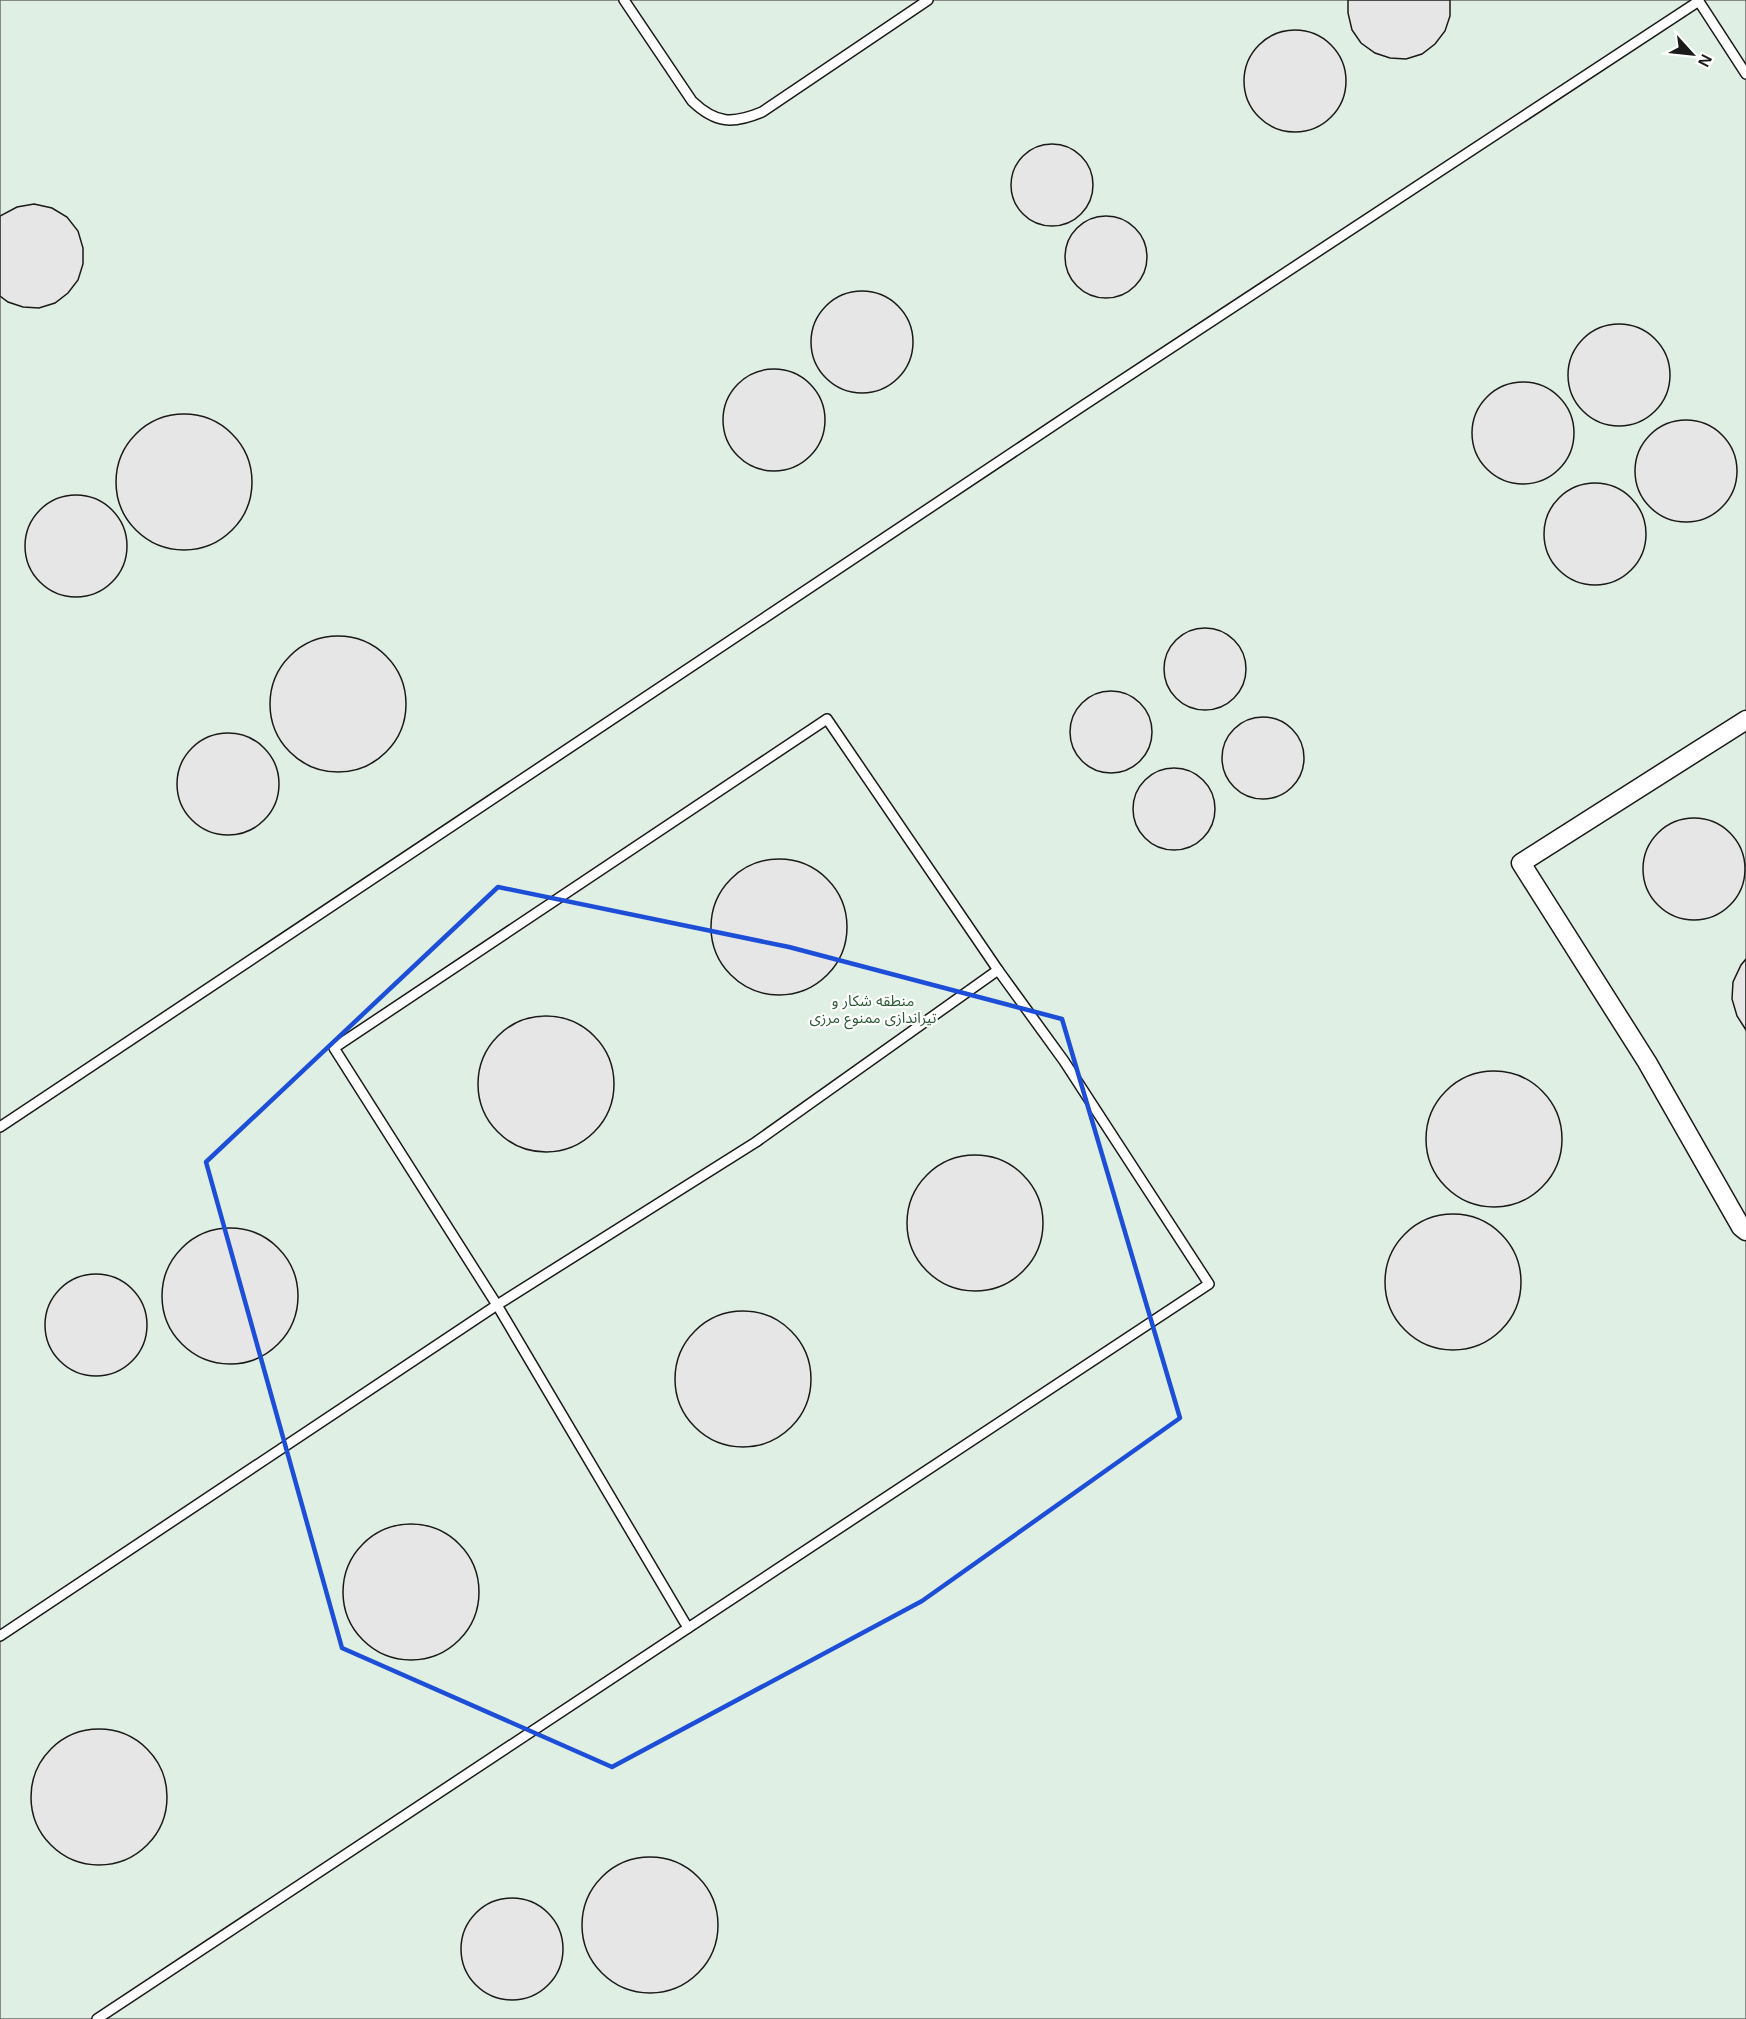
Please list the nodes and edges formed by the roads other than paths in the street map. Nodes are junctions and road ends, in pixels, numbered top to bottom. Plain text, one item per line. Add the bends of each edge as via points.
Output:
1 (624, 0) edge
2 (928, 0) edge
3 (1699, 0) edge
4 (1746, 74) edge
5 (1746, 720) edge
6 (998, 970) junction
7 (0, 1127) edge
8 (1746, 1230) edge
9 (497, 1305) junction
10 (688, 1629) junction
11 (0, 1636) edge
12 (97, 2019) edge

1 - 2 lane via 692,101 703,112 732,122 762,112
3 - 4 lane
3 - 7 lane
5 - 8 street via 1521,863 1647,1062
6 - 9 lane via 756,1142
6 - 9 lane via 827,719 334,1048
6 - 10 lane via 1064,1061 1209,1284
9 - 10 lane
9 - 11 lane
10 - 12 lane

